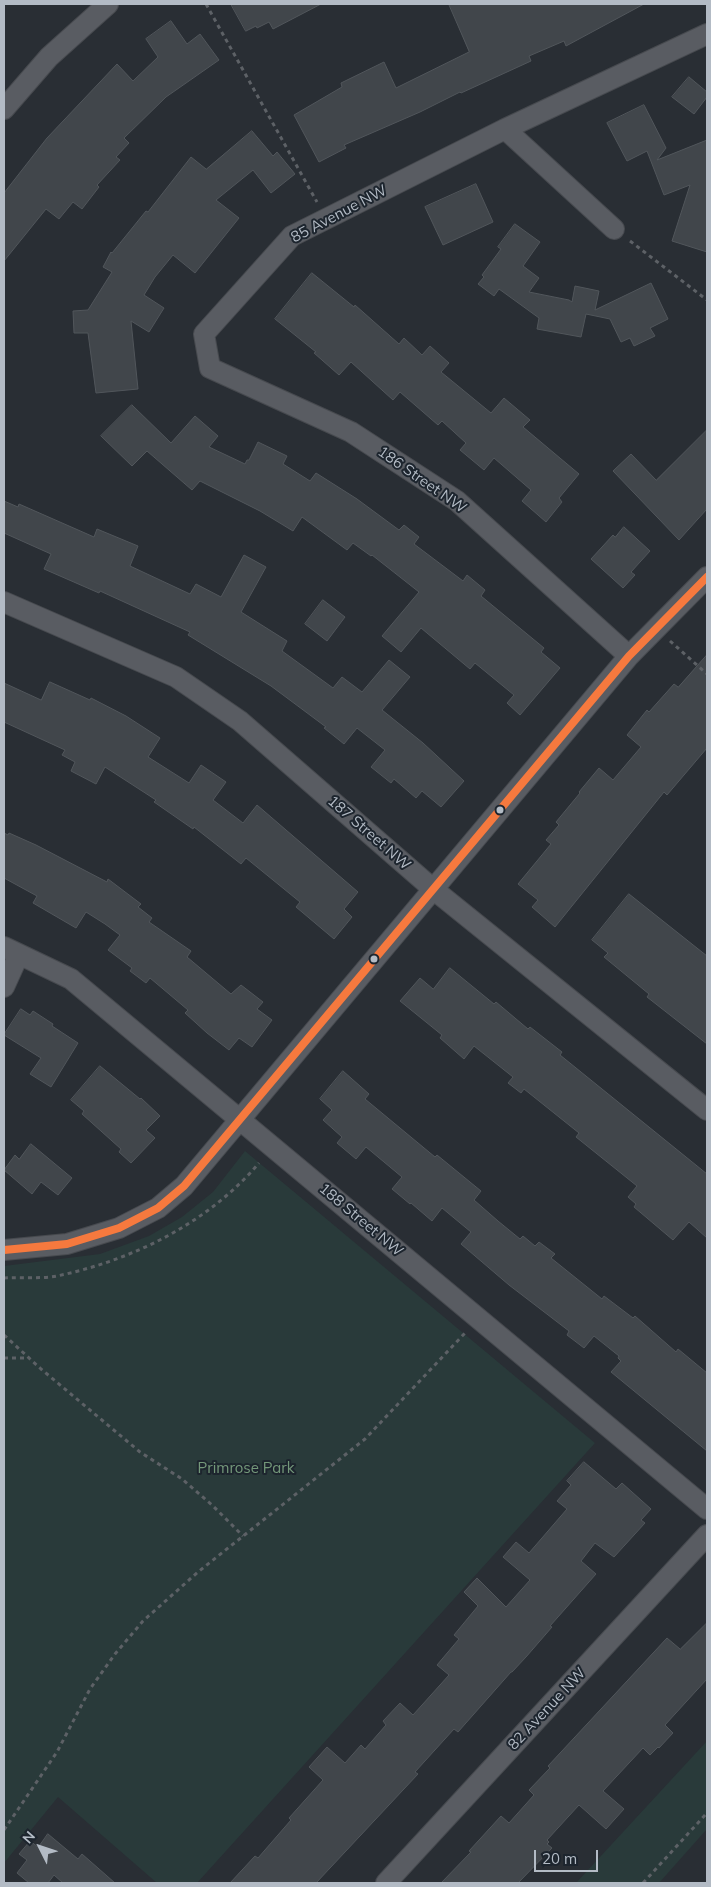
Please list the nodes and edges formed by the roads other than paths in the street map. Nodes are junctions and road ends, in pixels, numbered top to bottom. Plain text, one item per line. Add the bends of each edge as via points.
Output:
1 (108, 4) edge
2 (707, 34) edge
3 (4, 109) edge
4 (505, 129) junction
5 (614, 229) road end
6 (210, 368) joint
7 (707, 577) edge
8 (4, 602) edge
9 (629, 656) junction
10 (433, 889) junction
11 (11, 951) edge
12 (4, 988) edge
13 (707, 1110) edge
14 (240, 1120) junction
15 (4, 1250) edge
16 (707, 1509) edge
17 (707, 1535) edge
18 (386, 1883) edge

1 - 3 street via 49,57
2 - 4 street, 85 Avenue NW
4 - 5 street
4 - 6 street, 85 Avenue NW via 292,236 204,334
6 - 9 street, 186 Street NW via 352,432 456,501
7 - 9 street
8 - 10 street, 187 Street NW via 176,677 240,721
9 - 10 street
10 - 13 street, 187 Street NW
10 - 14 street
11 - 12 street
11 - 14 street, 188 Street NW via 70,980
14 - 15 street via 184,1186 158,1208 119,1228 67,1244
14 - 16 street, 188 Street NW
17 - 18 street, 82 Avenue NW

